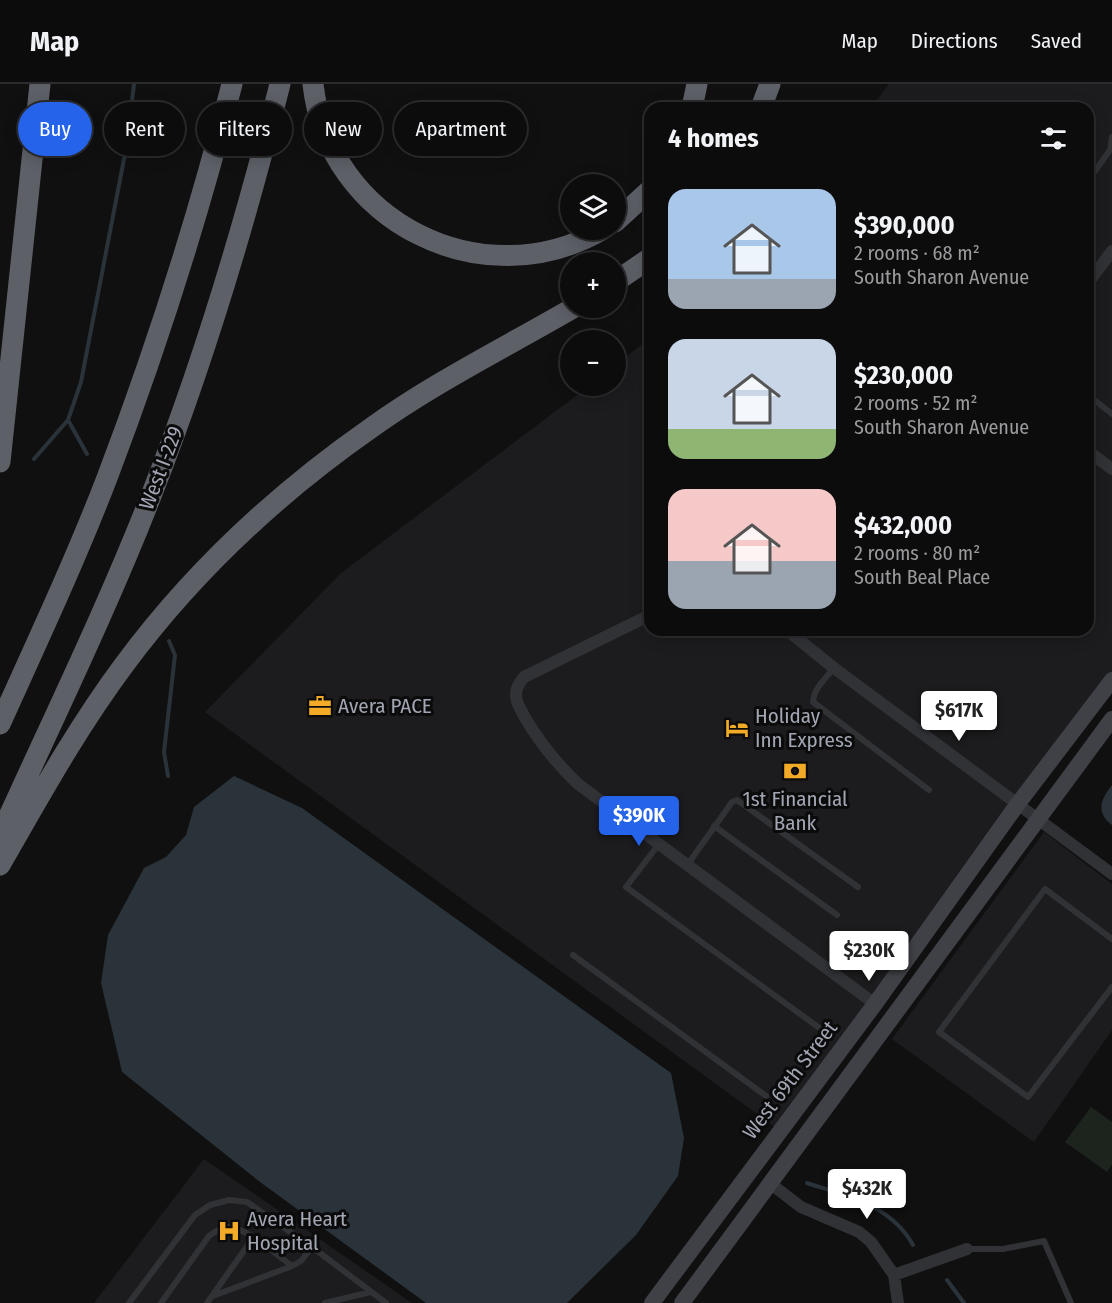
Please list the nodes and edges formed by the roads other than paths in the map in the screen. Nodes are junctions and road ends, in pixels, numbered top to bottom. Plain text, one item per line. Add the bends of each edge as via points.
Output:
1 (40, 84) edge
2 (232, 84) edge
3 (280, 84) edge
4 (313, 84) edge
5 (697, 84) edge
6 (770, 84) edge
7 (693, 102) edge
8 (763, 102) edge
9 (1112, 136) edge
10 (1111, 148) edge
11 (1095, 171) dead end
12 (644, 195) edge
13 (626, 212) edge
14 (580, 240) edge
15 (1110, 259) edge
16 (644, 262) edge
17 (626, 274) edge
18 (1094, 276) edge
19 (560, 315) edge
20 (1094, 400) edge
21 (1112, 414) edge
22 (1094, 456) edge
23 (0, 462) edge
24 (1112, 469) edge
25 (644, 618) edge
26 (795, 636) edge
27 (834, 668) junction
28 (1112, 680) edge
29 (1112, 720) edge
30 (0, 724) edge
31 (929, 790) dead end
32 (1017, 805) junction
33 (1038, 820) junction
34 (714, 826) junction
35 (0, 836) edge
36 (659, 843) junction
37 (687, 864) junction
38 (0, 865) edge
39 (1112, 874) edge
40 (858, 887) dead end
41 (837, 915) dead end
42 (1112, 939) edge
43 (573, 955) dead end
44 (1112, 987) edge
45 (875, 1004) junction
46 (818, 1027) dead end
47 (766, 1096) dead end
48 (771, 1184) junction
49 (253, 1238) junction
50 (312, 1247) junction
51 (968, 1249) joint
52 (292, 1266) junction
53 (894, 1275) junction
54 (371, 1292) junction
55 (213, 1296) junction
56 (129, 1303) edge
57 (161, 1303) edge
58 (207, 1303) edge
59 (325, 1303) edge
60 (386, 1303) edge
61 (652, 1303) edge
62 (682, 1303) edge
63 (898, 1303) edge
64 (1071, 1303) edge

1 - 23 highway
2 - 30 highway via 185,255 129,418 72,562
3 - 35 highway, West I-229 via 215,317 168,452 123,564
4 - 14 highway via 325,133 343,169 368,199 399,224 434,243 473,254 513,256 552,250
5 - 7 highway
6 - 8 highway
9 - 10 lane
10 - 11 lane
12 - 13 highway
15 - 18 street
16 - 17 highway
19 - 38 highway via 372,427 288,491 236,540 171,608 125,665 64,754
20 - 21 lane
22 - 24 street
25 - 36 street via 524,677 516,694 532,730 552,759 578,784
26 - 27 street
27 - 31 lane via 813,695 813,702
27 - 32 street
28 - 32 street, West 69th Street
29 - 33 street
32 - 33 street
32 - 45 street, West 69th Street
33 - 39 street
33 - 48 street
34 - 37 lane
34 - 40 lane via 737,800
34 - 41 lane
36 - 37 street
36 - 46 lane via 626,887
37 - 45 street
42 - 44 lane via 1045,888 939,1032 1028,1097
43 - 47 lane
45 - 61 street, West 69th Street
48 - 53 street via 807,1210 859,1232 876,1248
48 - 62 street
49 - 52 lane
49 - 55 lane
49 - 57 lane via 228,1227 209,1236
50 - 52 lane
50 - 54 lane
50 - 56 lane via 247,1202 229,1200 210,1205 195,1215
51 - 53 street
51 - 64 lane via 1004,1249 1044,1241
52 - 55 lane
53 - 63 street
54 - 59 lane
54 - 60 lane
55 - 58 lane

